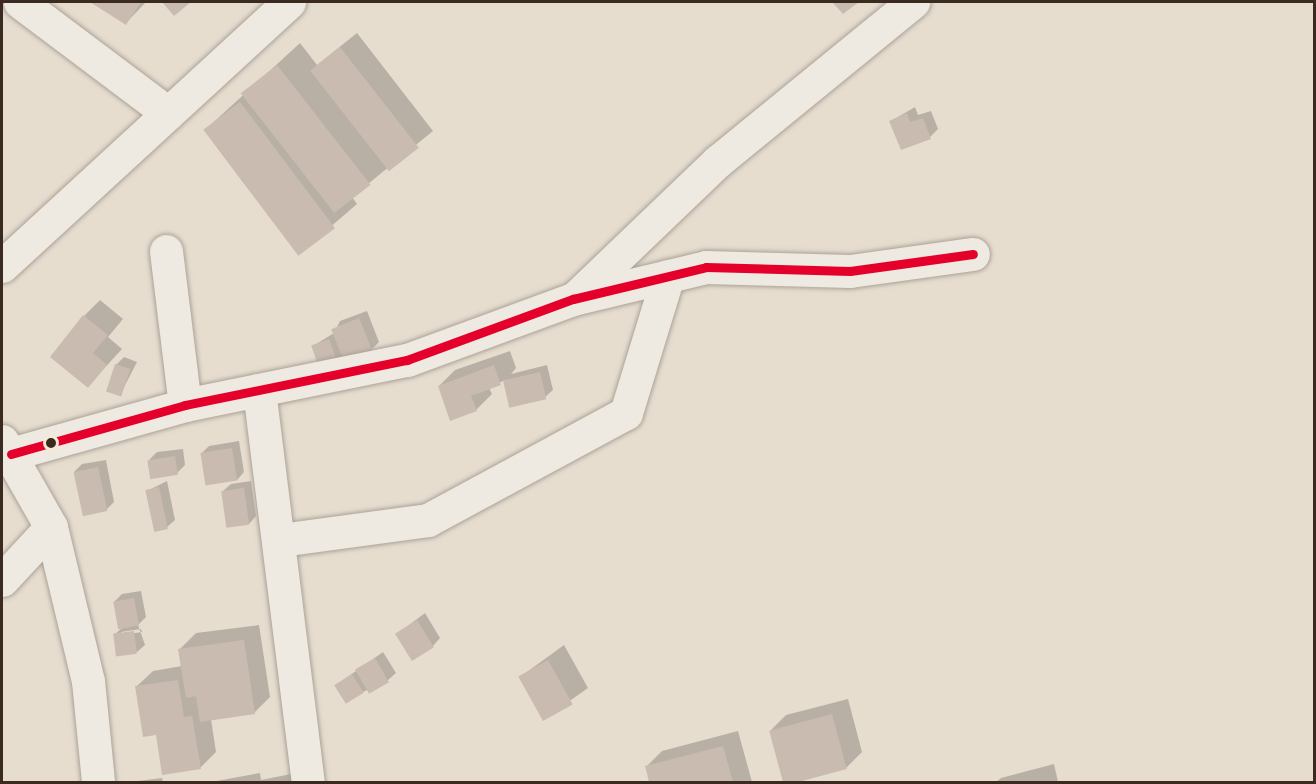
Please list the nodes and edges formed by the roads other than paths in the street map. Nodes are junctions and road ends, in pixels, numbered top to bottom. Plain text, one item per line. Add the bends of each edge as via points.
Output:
1 (20, 2) edge
2 (289, 2) edge
3 (913, 2) edge
4 (168, 113) junction
5 (166, 251) dead end
6 (972, 254) dead end
7 (2, 266) edge
8 (668, 276) junction
9 (573, 299) junction
10 (259, 390) junction
11 (185, 405) junction
12 (6, 448) edge
13 (51, 527) junction
14 (281, 540) junction
15 (2, 580) edge
16 (98, 783) edge
17 (308, 783) edge

1 - 4 street
2 - 4 street
3 - 9 street via 718,161
4 - 7 street
5 - 11 street
6 - 8 street via 850,271 706,267
8 - 9 street
8 - 14 street via 626,413 428,520
9 - 10 street via 407,360
10 - 11 street
10 - 14 street
11 - 12 street
12 - 13 street
13 - 15 street
13 - 16 street via 88,681
14 - 17 street

